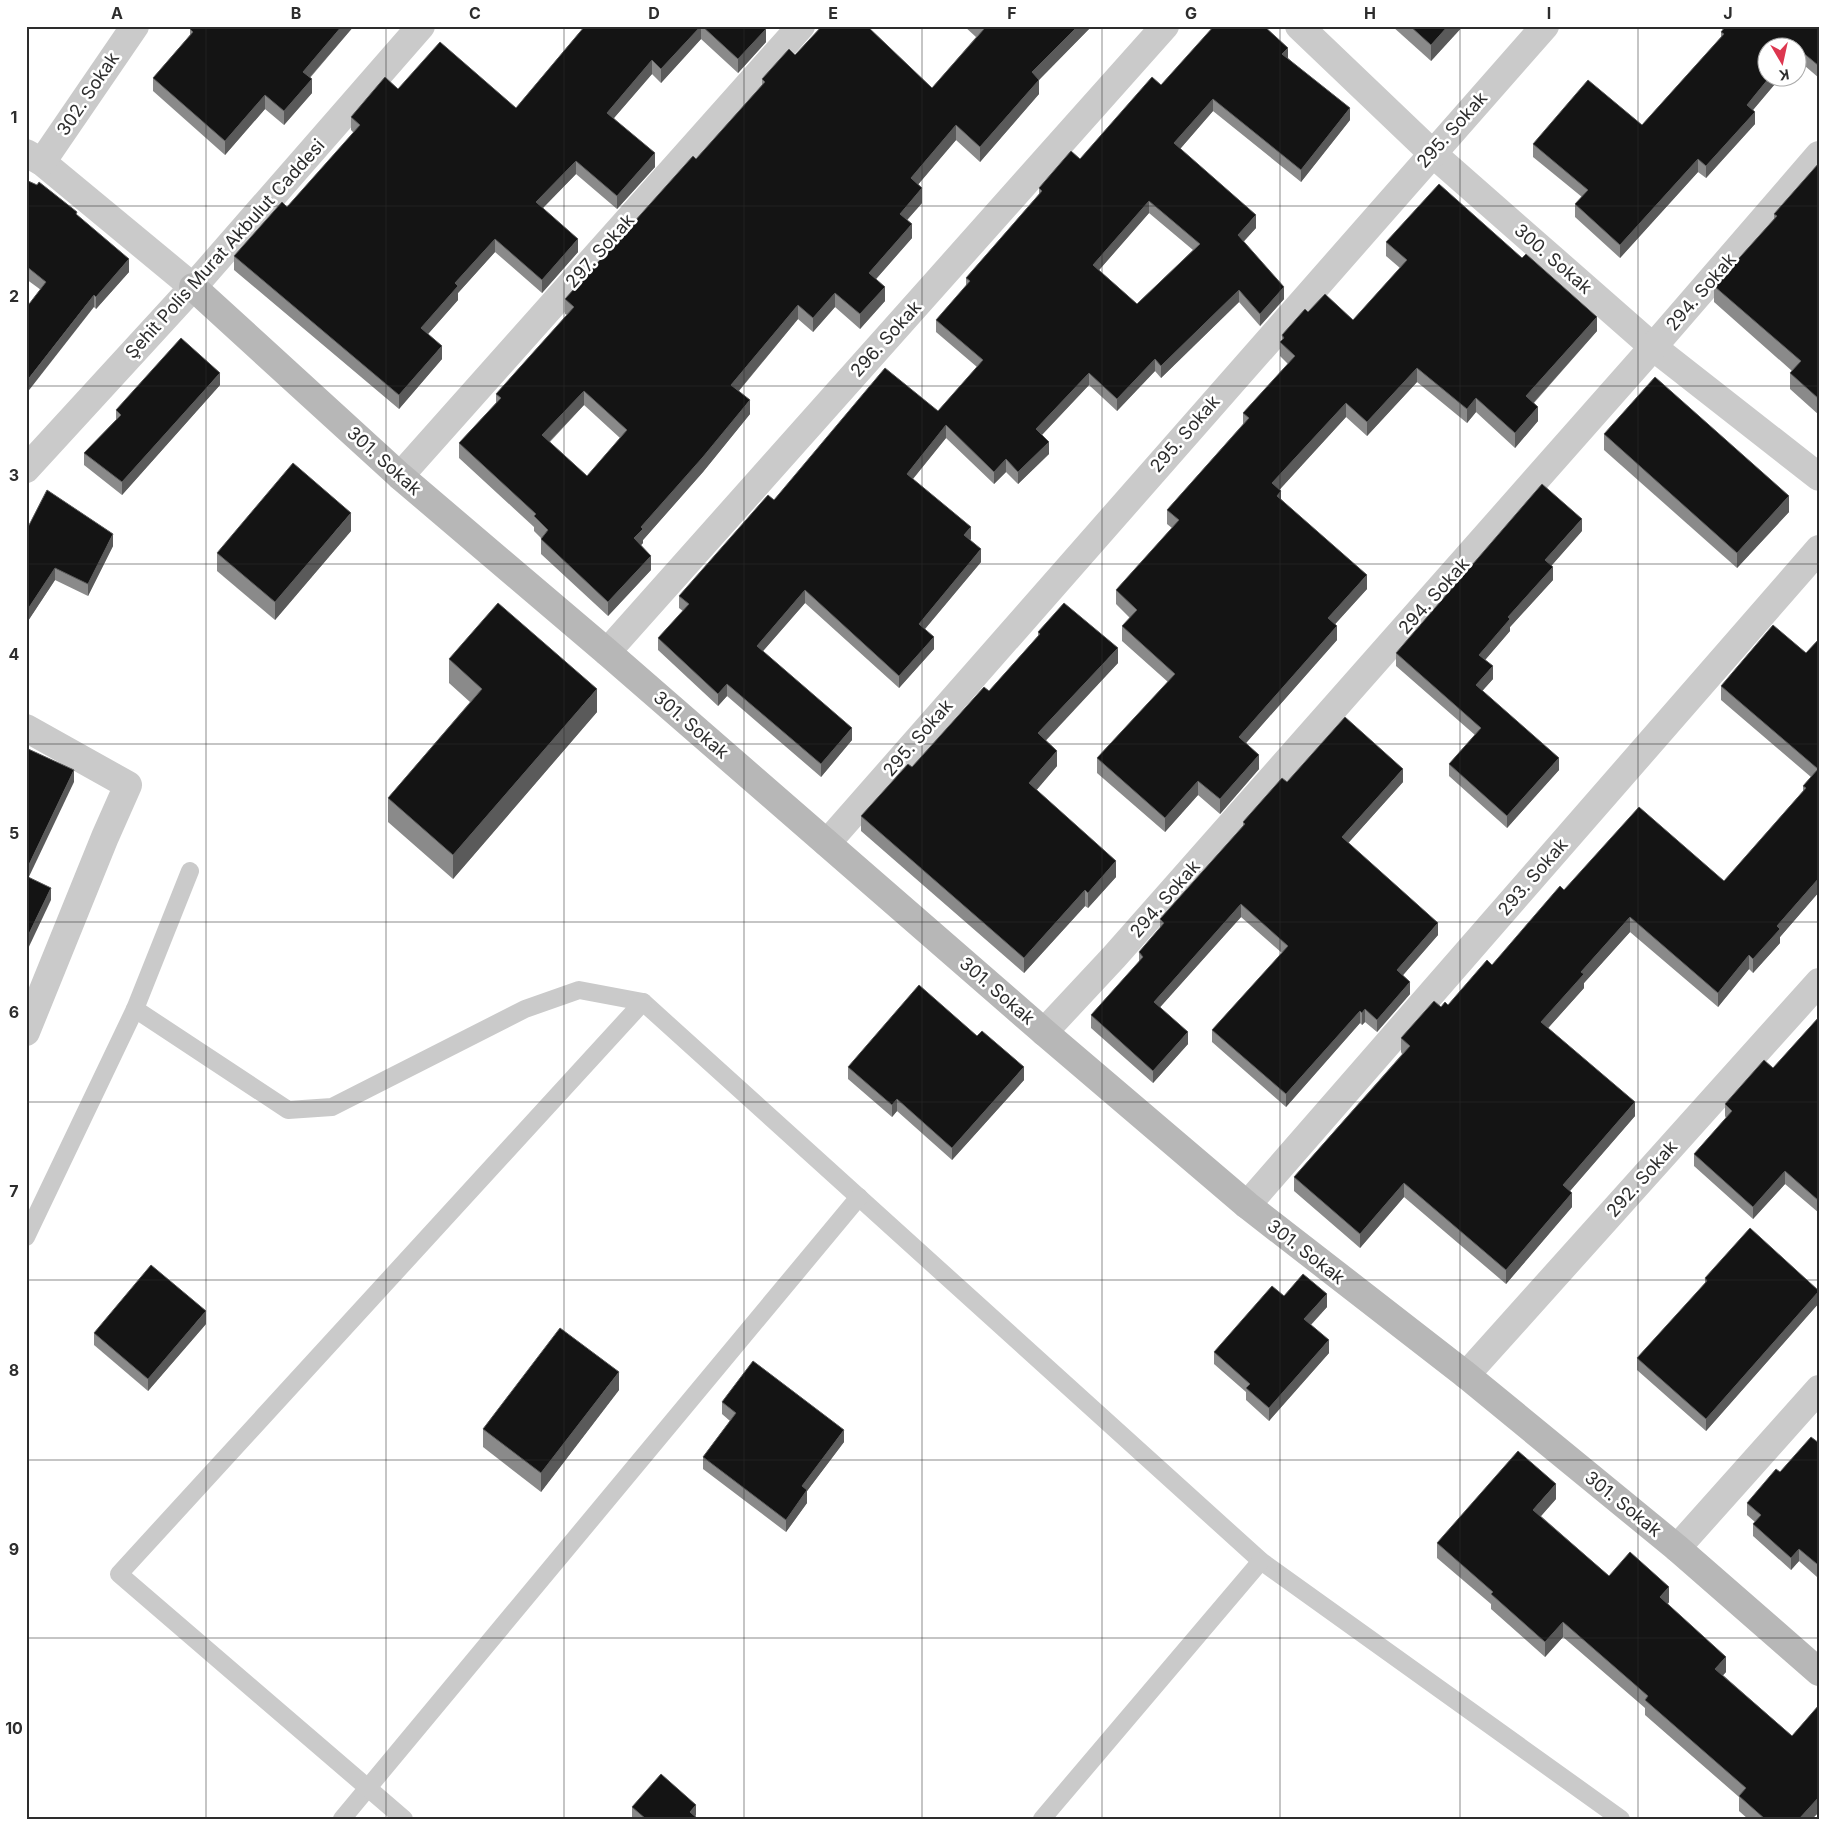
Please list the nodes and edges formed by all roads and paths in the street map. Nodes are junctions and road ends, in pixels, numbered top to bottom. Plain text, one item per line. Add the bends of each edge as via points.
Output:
1 (135, 26) edge
2 (421, 26) edge
3 (801, 26) edge
4 (1165, 26) edge
5 (1299, 26) edge
6 (1545, 26) edge
7 (1432, 153) junction
8 (1819, 155) edge
9 (34, 158) edge
10 (193, 287) junction
11 (1653, 347) junction
12 (31, 456) edge
13 (400, 476) junction
14 (1819, 477) edge
15 (1819, 549) edge
16 (607, 652) junction
17 (26, 728) edge
18 (827, 843) junction
19 (190, 871) dead end
20 (1819, 982) edge
21 (643, 1002) junction
22 (135, 1009) junction
23 (28, 1022) edge
24 (1044, 1032) junction
25 (859, 1198) junction
26 (1247, 1206) junction
27 (26, 1237) edge
28 (1466, 1375) junction
29 (1819, 1389) edge
30 (1678, 1548) junction
31 (1260, 1561) junction
32 (1819, 1672) edge
33 (369, 1789) junction
34 (342, 1819) edge
35 (404, 1819) edge
36 (1042, 1819) edge
37 (1621, 1819) edge

1 - 9 street, 302. Sokak
2 - 10 street, Şehit Polis Murat Akbulut Caddesi
3 - 13 street, 297. Sokak
4 - 16 street, 296. Sokak
5 - 7 street, 300. Sokak
6 - 7 street, 295. Sokak
7 - 11 street, 300. Sokak
7 - 18 street, 295. Sokak
8 - 11 street, 294. Sokak
9 - 10 street
10 - 12 street, Şehit Polis Murat Akbulut Caddesi
10 - 13 street, 301. Sokak
11 - 14 street, 300. Sokak
11 - 24 street, 294. Sokak
13 - 16 street, 301. Sokak
15 - 26 street, 293. Sokak
16 - 18 street, 301. Sokak
17 - 23 street via 128,786
18 - 24 street, 301. Sokak
19 - 22 lane
20 - 28 street, 292. Sokak
21 - 22 lane via 579,990 524,1009 332,1107 288,1110
21 - 25 lane
21 - 33 lane via 119,1574
22 - 27 lane
24 - 26 street, 301. Sokak
25 - 31 lane
25 - 33 lane
26 - 28 street, 301. Sokak
28 - 30 street, 301. Sokak
29 - 30 street
30 - 32 street, 301. Sokak
31 - 36 lane
31 - 37 lane
33 - 34 lane
33 - 35 lane

